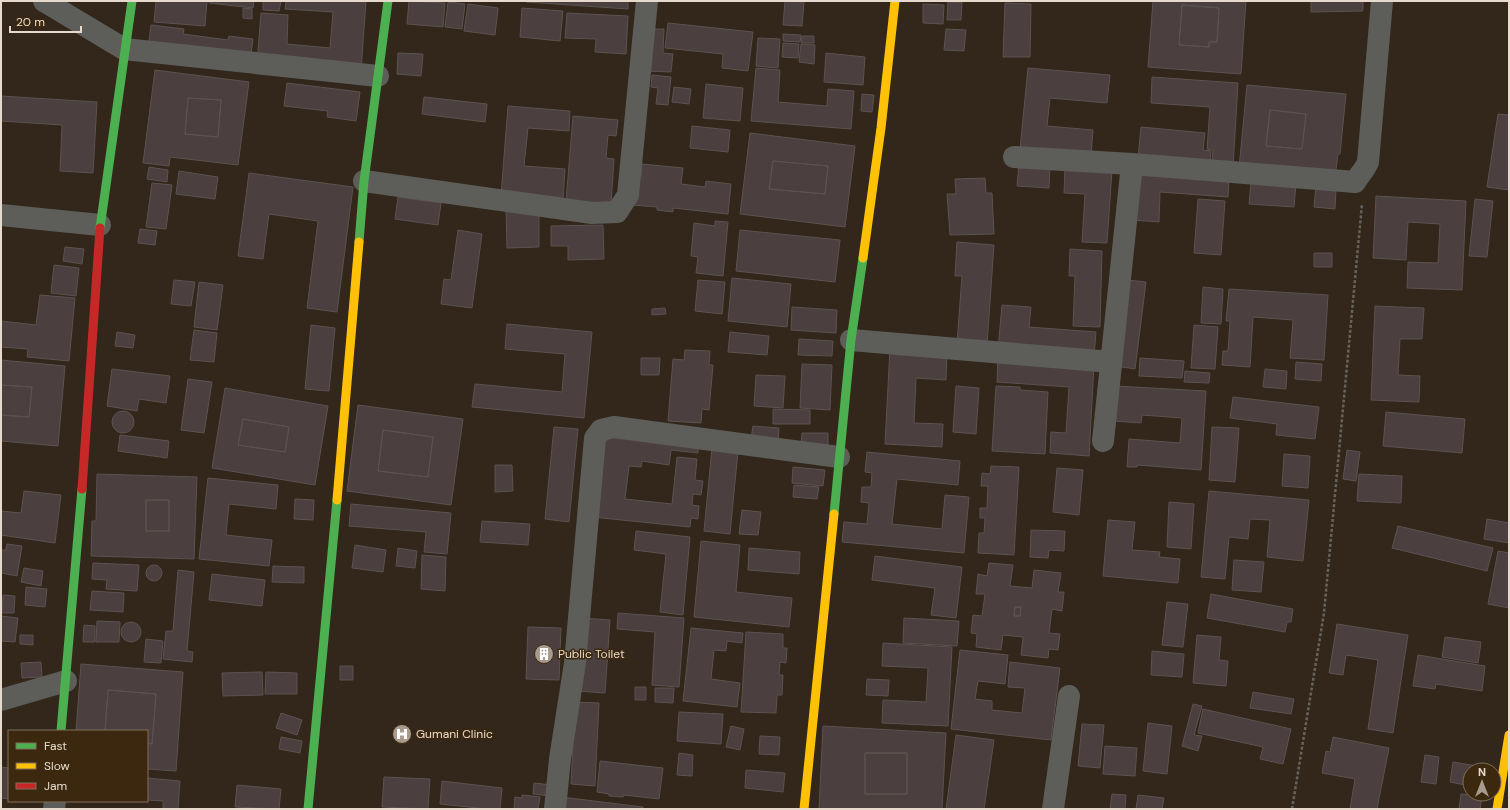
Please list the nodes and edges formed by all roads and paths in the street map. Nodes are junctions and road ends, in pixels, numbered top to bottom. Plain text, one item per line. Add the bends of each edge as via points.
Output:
1 (44, 1) edge
2 (132, 1) edge
3 (388, 1) edge
4 (647, 1) edge
5 (895, 1) edge
6 (1382, 1) edge
7 (124, 49) junction
8 (378, 76) junction
9 (1014, 156) dead end
10 (1132, 164) junction
11 (1366, 170) junction
12 (364, 181) junction
13 (1, 215) edge
14 (100, 225) junction
15 (851, 340) junction
16 (1111, 362) junction
17 (1103, 441) dead end
18 (838, 457) junction
19 (66, 681) junction
20 (1069, 696) dead end
21 (1, 700) edge
22 (62, 730) edge
23 (1509, 735) edge
24 (308, 809) edge
25 (555, 809) edge
26 (804, 809) edge
27 (1053, 809) edge
28 (1292, 809) edge
29 (1497, 809) edge

1 - 7 street
2 - 7 street
3 - 8 street
4 - 12 street via 628,196 617,212 592,213
5 - 15 street via 881,128
6 - 11 street
7 - 8 street
7 - 14 street
8 - 12 street
9 - 10 street
10 - 11 street via 1355,182 1360,173
10 - 16 street
11 - 28 path via 1324,612
12 - 24 street
13 - 14 street
14 - 19 street
15 - 16 street
15 - 18 street
16 - 17 street
18 - 25 street via 614,427 601,430 595,438 575,663
18 - 26 street
19 - 21 street
19 - 22 street
20 - 27 street
23 - 29 street

